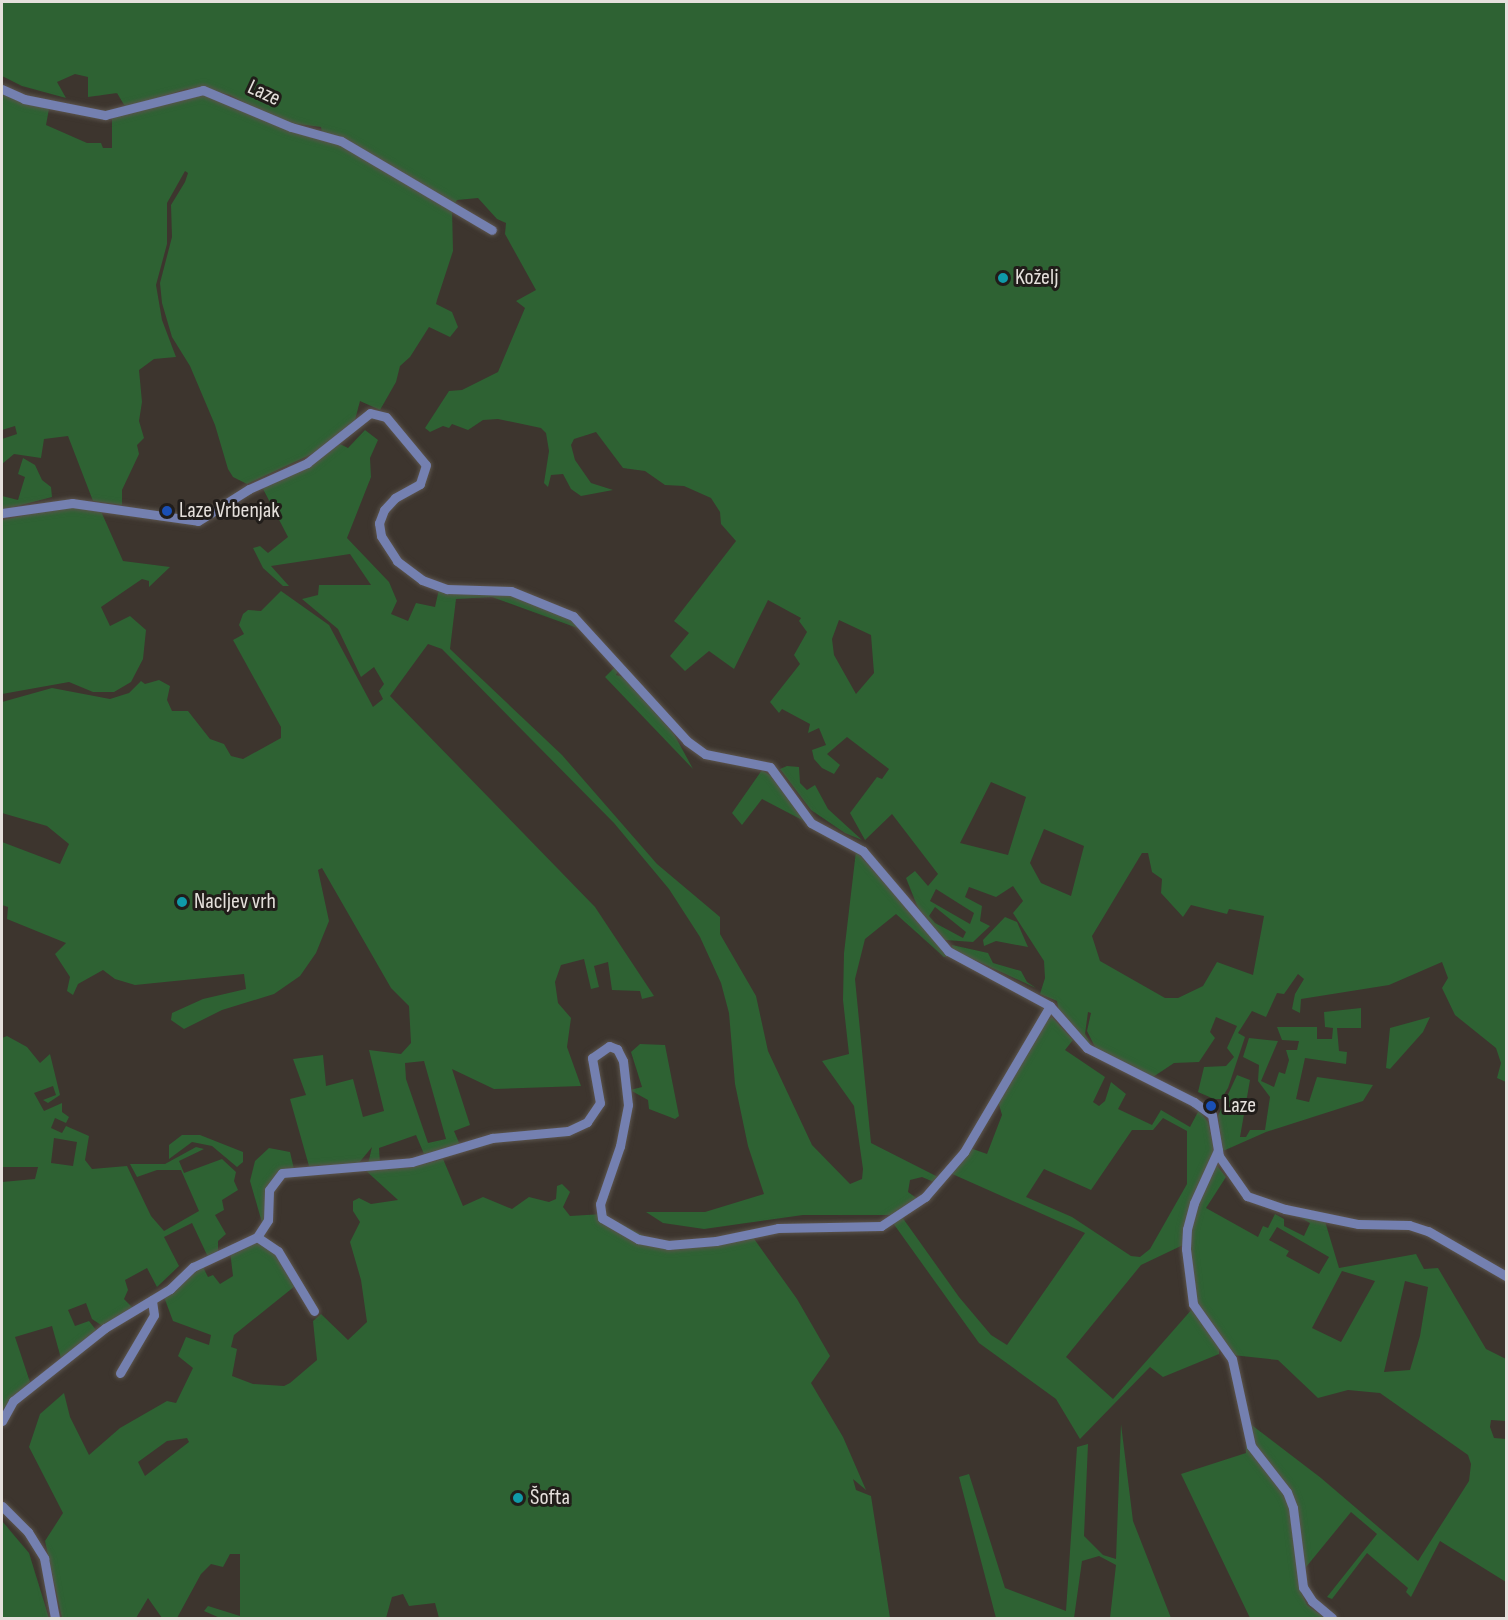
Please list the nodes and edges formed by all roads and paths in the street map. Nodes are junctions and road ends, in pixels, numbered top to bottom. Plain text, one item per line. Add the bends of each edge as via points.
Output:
1 (2, 89) edge
2 (492, 230) dead end
3 (2, 513) edge
4 (1050, 1006) junction
5 (1218, 1150) junction
6 (257, 1237) junction
7 (1506, 1276) edge
8 (152, 1300) junction
9 (314, 1311) dead end
10 (120, 1373) dead end
11 (2, 1421) edge
12 (2, 1506) edge
13 (55, 1618) edge
14 (1332, 1618) edge

1 - 2 street, Laze via 24,99 105,115 203,90 291,127 341,141
3 - 4 street via 72,502 198,521 249,489 308,464 370,413 386,417 426,465 420,484 395,498 379,523 381,536 397,561 422,580 447,589 511,591 573,616 687,741 705,754 770,767 811,823 863,851 948,951
4 - 5 street via 1087,1048 1212,1115
4 - 6 street via 964,1152 925,1197 881,1226 777,1228 716,1241 668,1245 638,1239 602,1218 600,1204 620,1146 628,1105 623,1061 616,1049 609,1046 592,1058 601,1096 587,1122 559,1133 492,1138 412,1162 282,1173 269,1190 268,1220
5 - 7 street via 1232,1179 1247,1196 1285,1209 1358,1224 1409,1225 1428,1231
5 - 14 street via 1187,1229 1193,1304 1232,1359 1251,1446 1290,1500 1303,1587
6 - 8 street via 193,1267
6 - 9 street via 278,1251
8 - 10 street via 154,1315
8 - 11 street via 105,1328 37,1381 13,1401
12 - 13 street via 28,1532 44,1558

